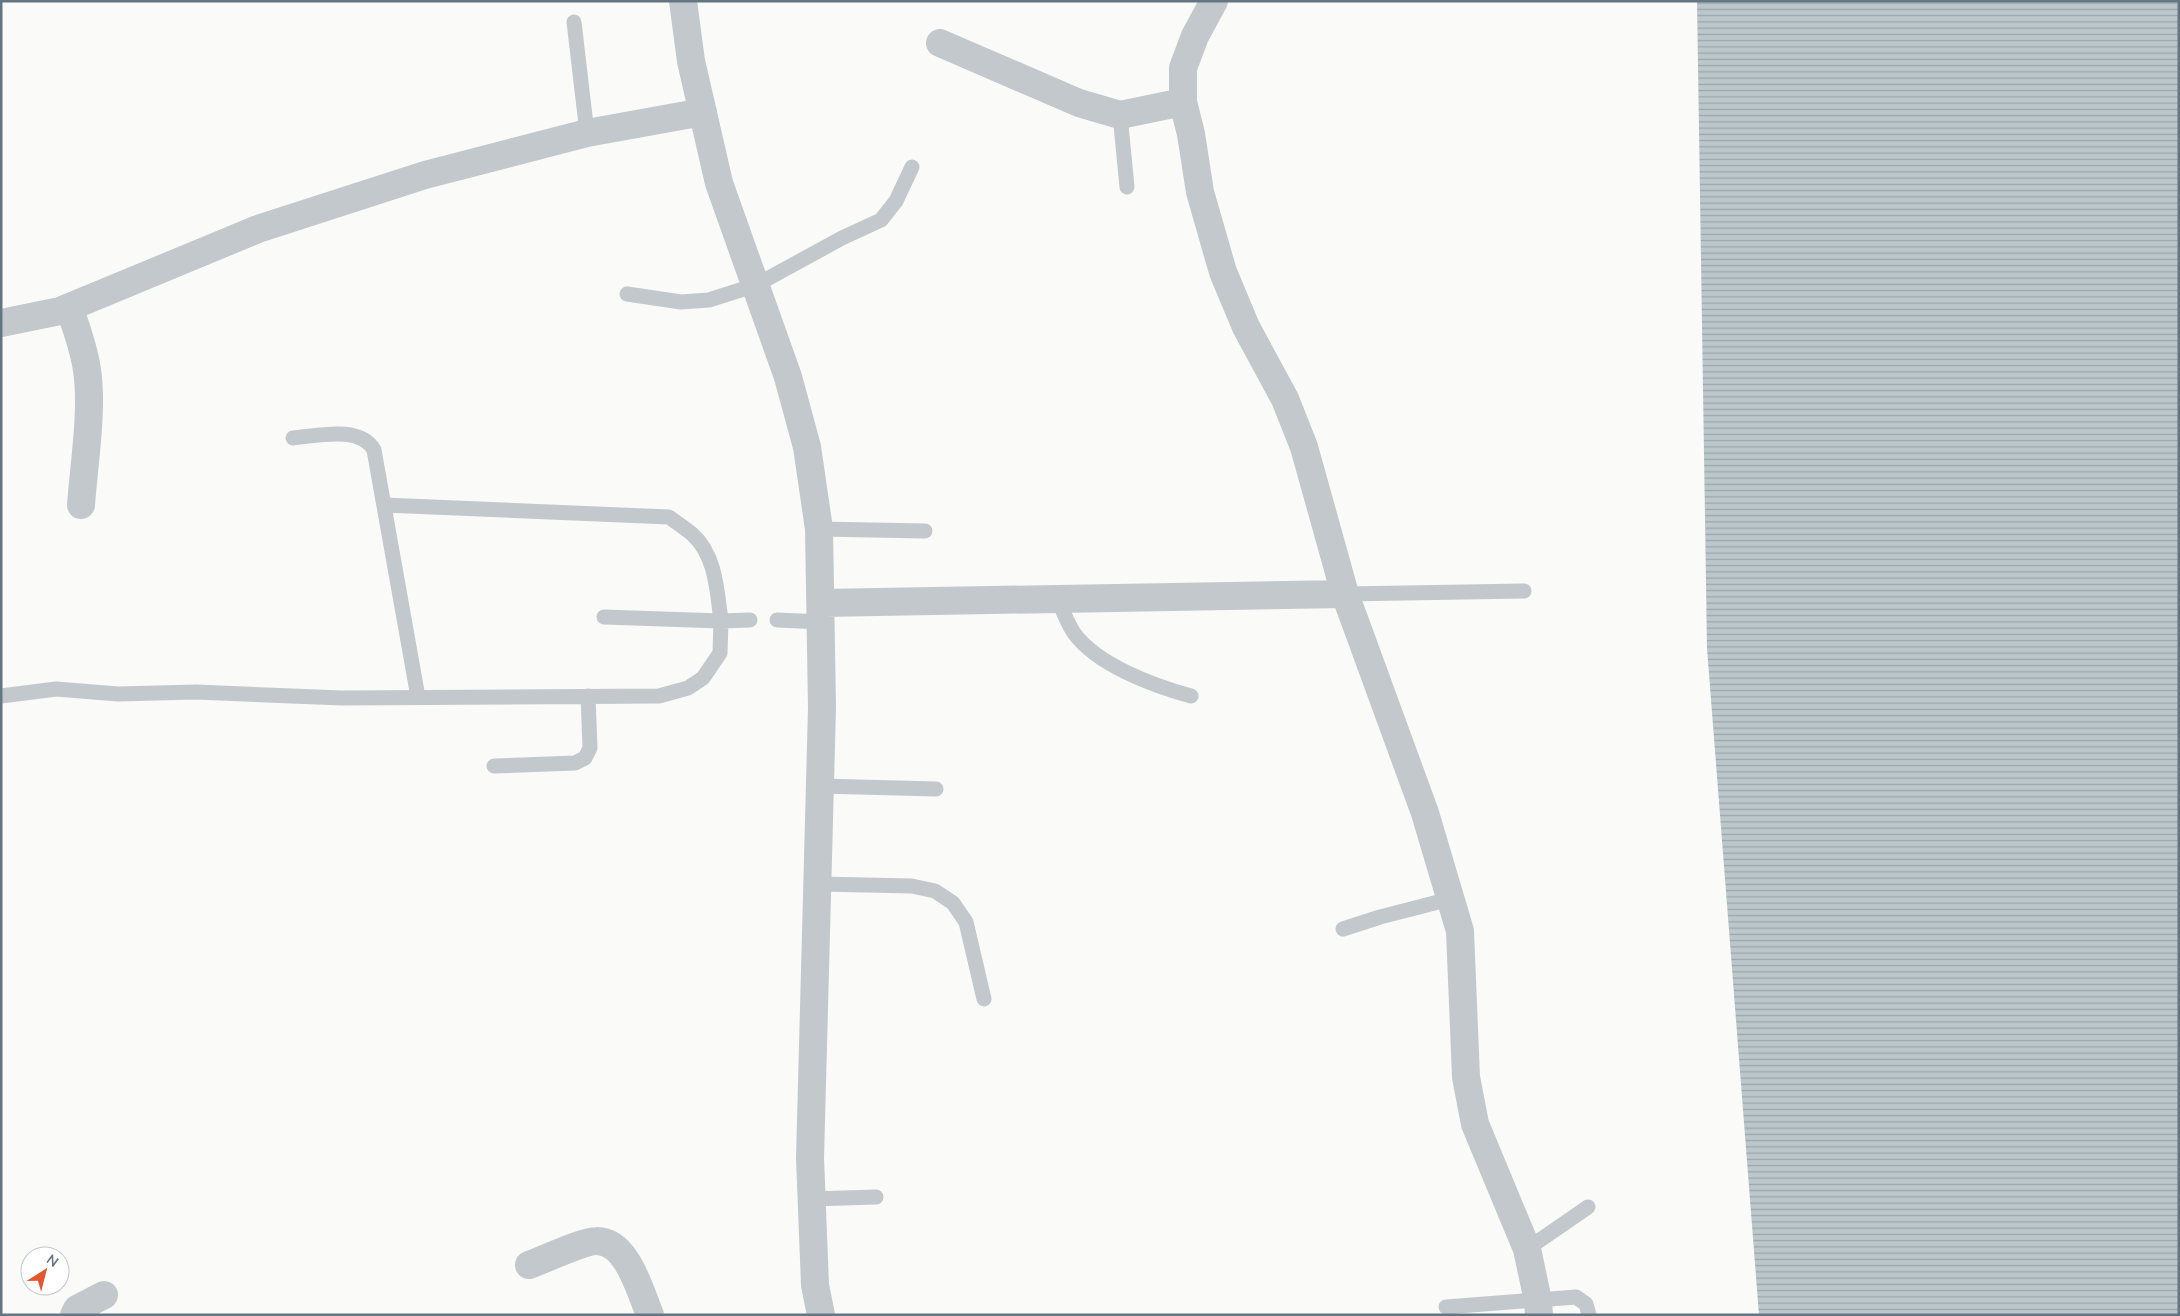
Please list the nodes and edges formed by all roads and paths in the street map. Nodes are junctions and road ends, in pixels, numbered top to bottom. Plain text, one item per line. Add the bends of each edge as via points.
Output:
1 (682, 1) edge
2 (1214, 1) edge
3 (574, 22) dead end
4 (940, 43) dead end
5 (1183, 102) junction
6 (703, 112) junction
7 (1120, 115) junction
8 (586, 133) junction
9 (912, 167) dead end
10 (1127, 187) dead end
11 (756, 286) junction
12 (627, 294) dead end
13 (69, 307) junction
14 (1, 323) edge
15 (293, 438) dead end
16 (81, 505) dead end
17 (384, 506) junction
18 (819, 529) junction
19 (925, 531) dead end
20 (1524, 591) dead end
21 (1345, 594) junction
22 (1057, 599) junction
23 (822, 612) junction
24 (604, 617) dead end
25 (750, 620) dead end
26 (777, 620) dead end
27 (722, 621) junction
28 (1, 696) edge
29 (588, 696) junction
30 (1191, 696) dead end
31 (418, 697) junction
32 (494, 766) dead end
33 (820, 786) junction
34 (936, 789) dead end
35 (819, 884) junction
36 (1450, 899) junction
37 (1343, 929) dead end
38 (984, 999) dead end
39 (876, 1197) dead end
40 (811, 1199) junction
41 (1588, 1206) dead end
42 (1527, 1249) junction
43 (529, 1265) dead end
44 (104, 1295) dead end
45 (1446, 1307) dead end
46 (1539, 1308) edge
47 (74, 1315) edge
48 (650, 1315) edge
49 (821, 1315) edge
50 (1589, 1315) edge

1 - 6 street
2 - 5 street via 1195,36 1183,68
3 - 8 lane
4 - 7 street via 1079,103
5 - 7 street
5 - 21 street via 1200,192 1223,272 1246,327 1285,399 1304,447
6 - 8 street
6 - 11 street via 719,183
7 - 10 lane
8 - 13 street via 425,175 268,226
9 - 11 lane via 896,201 881,220
11 - 12 lane via 709,300 682,302
11 - 18 street via 788,377 807,448
13 - 14 street
13 - 16 street via 79,334 89,394
15 - 17 lane via 342,435 359,437 370,443
17 - 27 lane via 670,517 693,535 703,548 714,570
17 - 31 lane
18 - 19 lane
18 - 23 street
20 - 21 lane
21 - 22 street
21 - 36 street via 1425,813
22 - 23 street
22 - 30 lane via 1074,633 1088,647 1113,665 1156,687
23 - 26 lane
23 - 33 street
24 - 27 lane
25 - 27 lane
27 - 29 lane via 720,654 703,678 688,688 659,696
28 - 31 lane via 56,689 118,694 196,692 342,698
29 - 31 lane
29 - 32 lane via 590,748 585,758 575,763
33 - 34 lane
33 - 35 street
35 - 38 lane via 912,886 935,891 953,903 966,922
35 - 40 street
36 - 37 lane
36 - 42 street via 1460,931 1466,1077 1474,1124
39 - 40 lane
40 - 49 street via 815,1285
41 - 42 lane
42 - 46 street
43 - 48 street via 594,1241 608,1242 624,1255
44 - 47 street via 77,1309
45 - 46 lane
46 - 50 lane via 1576,1297 1586,1304

